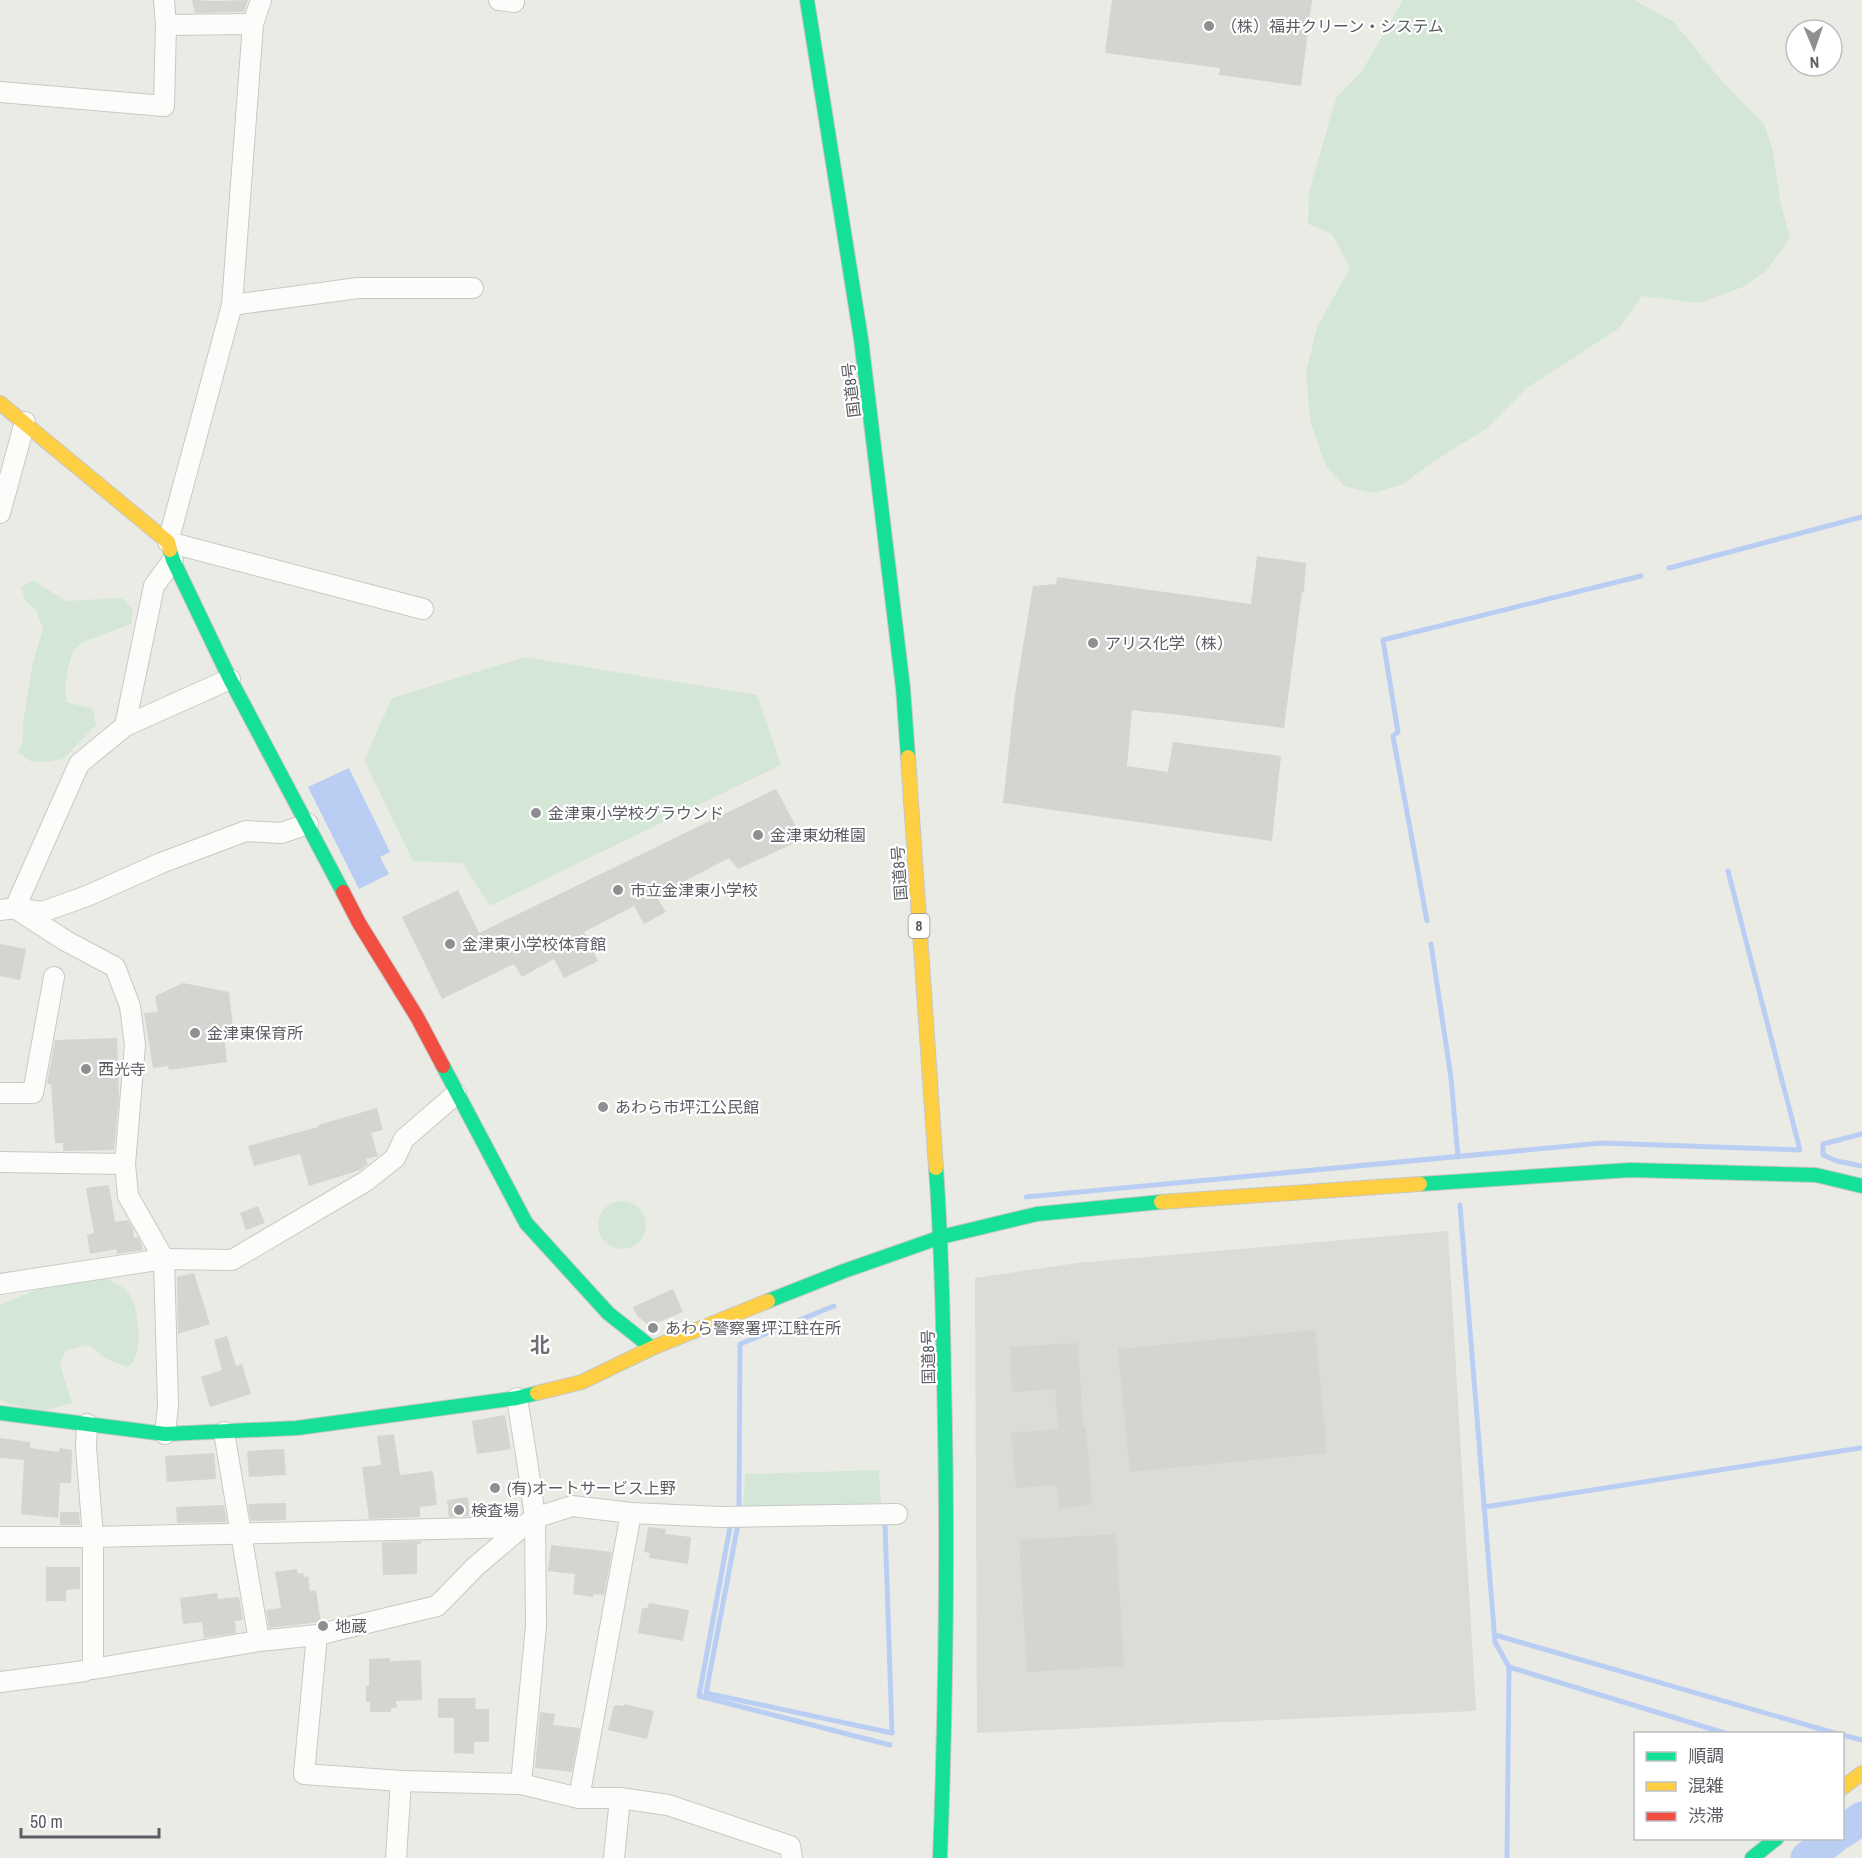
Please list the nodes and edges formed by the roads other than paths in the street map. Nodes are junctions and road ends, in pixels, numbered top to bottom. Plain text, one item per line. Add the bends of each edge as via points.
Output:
1 (164, 0) edge
2 (261, 0) edge
3 (807, 0) edge
4 (253, 24) junction
5 (166, 25) junction
6 (0, 92) edge
7 (473, 288) dead end
8 (232, 305) junction
9 (0, 403) edge
10 (25, 422) junction
11 (0, 513) edge
12 (171, 551) junction
13 (423, 609) dead end
14 (230, 680) junction
15 (126, 726) junction
16 (308, 824) junction
17 (7, 909) edge
18 (54, 977) dead end
19 (0, 1093) edge
20 (456, 1094) junction
21 (0, 1162) edge
22 (125, 1164) junction
23 (1862, 1186) edge
24 (941, 1237) junction
25 (164, 1259) junction
26 (0, 1284) edge
27 (652, 1348) junction
28 (517, 1398) junction
29 (0, 1413) edge
30 (87, 1424) junction
31 (224, 1432) junction
32 (165, 1434) junction
33 (631, 1513) junction
34 (897, 1514) dead end
35 (528, 1522) junction
36 (240, 1533) junction
37 (0, 1537) edge
38 (93, 1537) junction
39 (317, 1635) junction
40 (259, 1641) junction
41 (84, 1671) dead end
42 (0, 1682) edge
43 (1862, 1773) edge
44 (401, 1781) junction
45 (521, 1784) junction
46 (1844, 1786) edge
47 (579, 1798) junction
48 (620, 1798) junction
49 (1777, 1840) edge
50 (396, 1858) edge
51 (614, 1858) edge
52 (792, 1858) edge
53 (940, 1858) edge
54 (1752, 1858) edge

1 - 5 street
2 - 4 street
3 - 24 main road, 国道8号 / 8 via 861,339 903,688
4 - 5 street
4 - 8 street
5 - 6 street via 164,106
7 - 8 street via 358,288
8 - 12 street
9 - 10 main road
10 - 11 street
10 - 12 main road
12 - 13 street
12 - 14 main road
12 - 15 street via 154,586
14 - 15 street
14 - 16 main road
15 - 17 street via 79,764
16 - 17 street via 281,834 246,831 42,912
16 - 20 main road
17 - 22 street via 115,967 130,1006 135,1045
18 - 19 street via 33,1093
20 - 25 street via 404,1139 395,1158 366,1181 232,1260
20 - 27 main road via 526,1223 608,1313
21 - 22 street
22 - 25 street via 128,1196
23 - 24 main road via 1816,1175 1630,1170 1199,1198 1037,1214
24 - 27 main road via 844,1271
24 - 53 main road, 国道8号 / 8 via 947,1495
25 - 26 street
25 - 32 street via 168,1405
27 - 28 main road via 582,1382
28 - 31 main road via 297,1428
28 - 35 street via 528,1467
29 - 30 main road
30 - 32 main road
30 - 38 street
31 - 32 main road
31 - 36 street
33 - 34 street via 722,1517
33 - 35 street via 572,1506
33 - 47 street
35 - 36 street
35 - 39 street via 437,1606
35 - 45 street via 536,1626
36 - 38 street
36 - 40 street
37 - 38 street
38 - 40 street via 93,1669
39 - 40 street
39 - 44 street via 304,1774
41 - 42 street
43 - 46 main road
44 - 45 street
44 - 50 street
45 - 47 street
47 - 48 street
48 - 51 street
48 - 52 street via 668,1805 790,1846
49 - 54 main road

